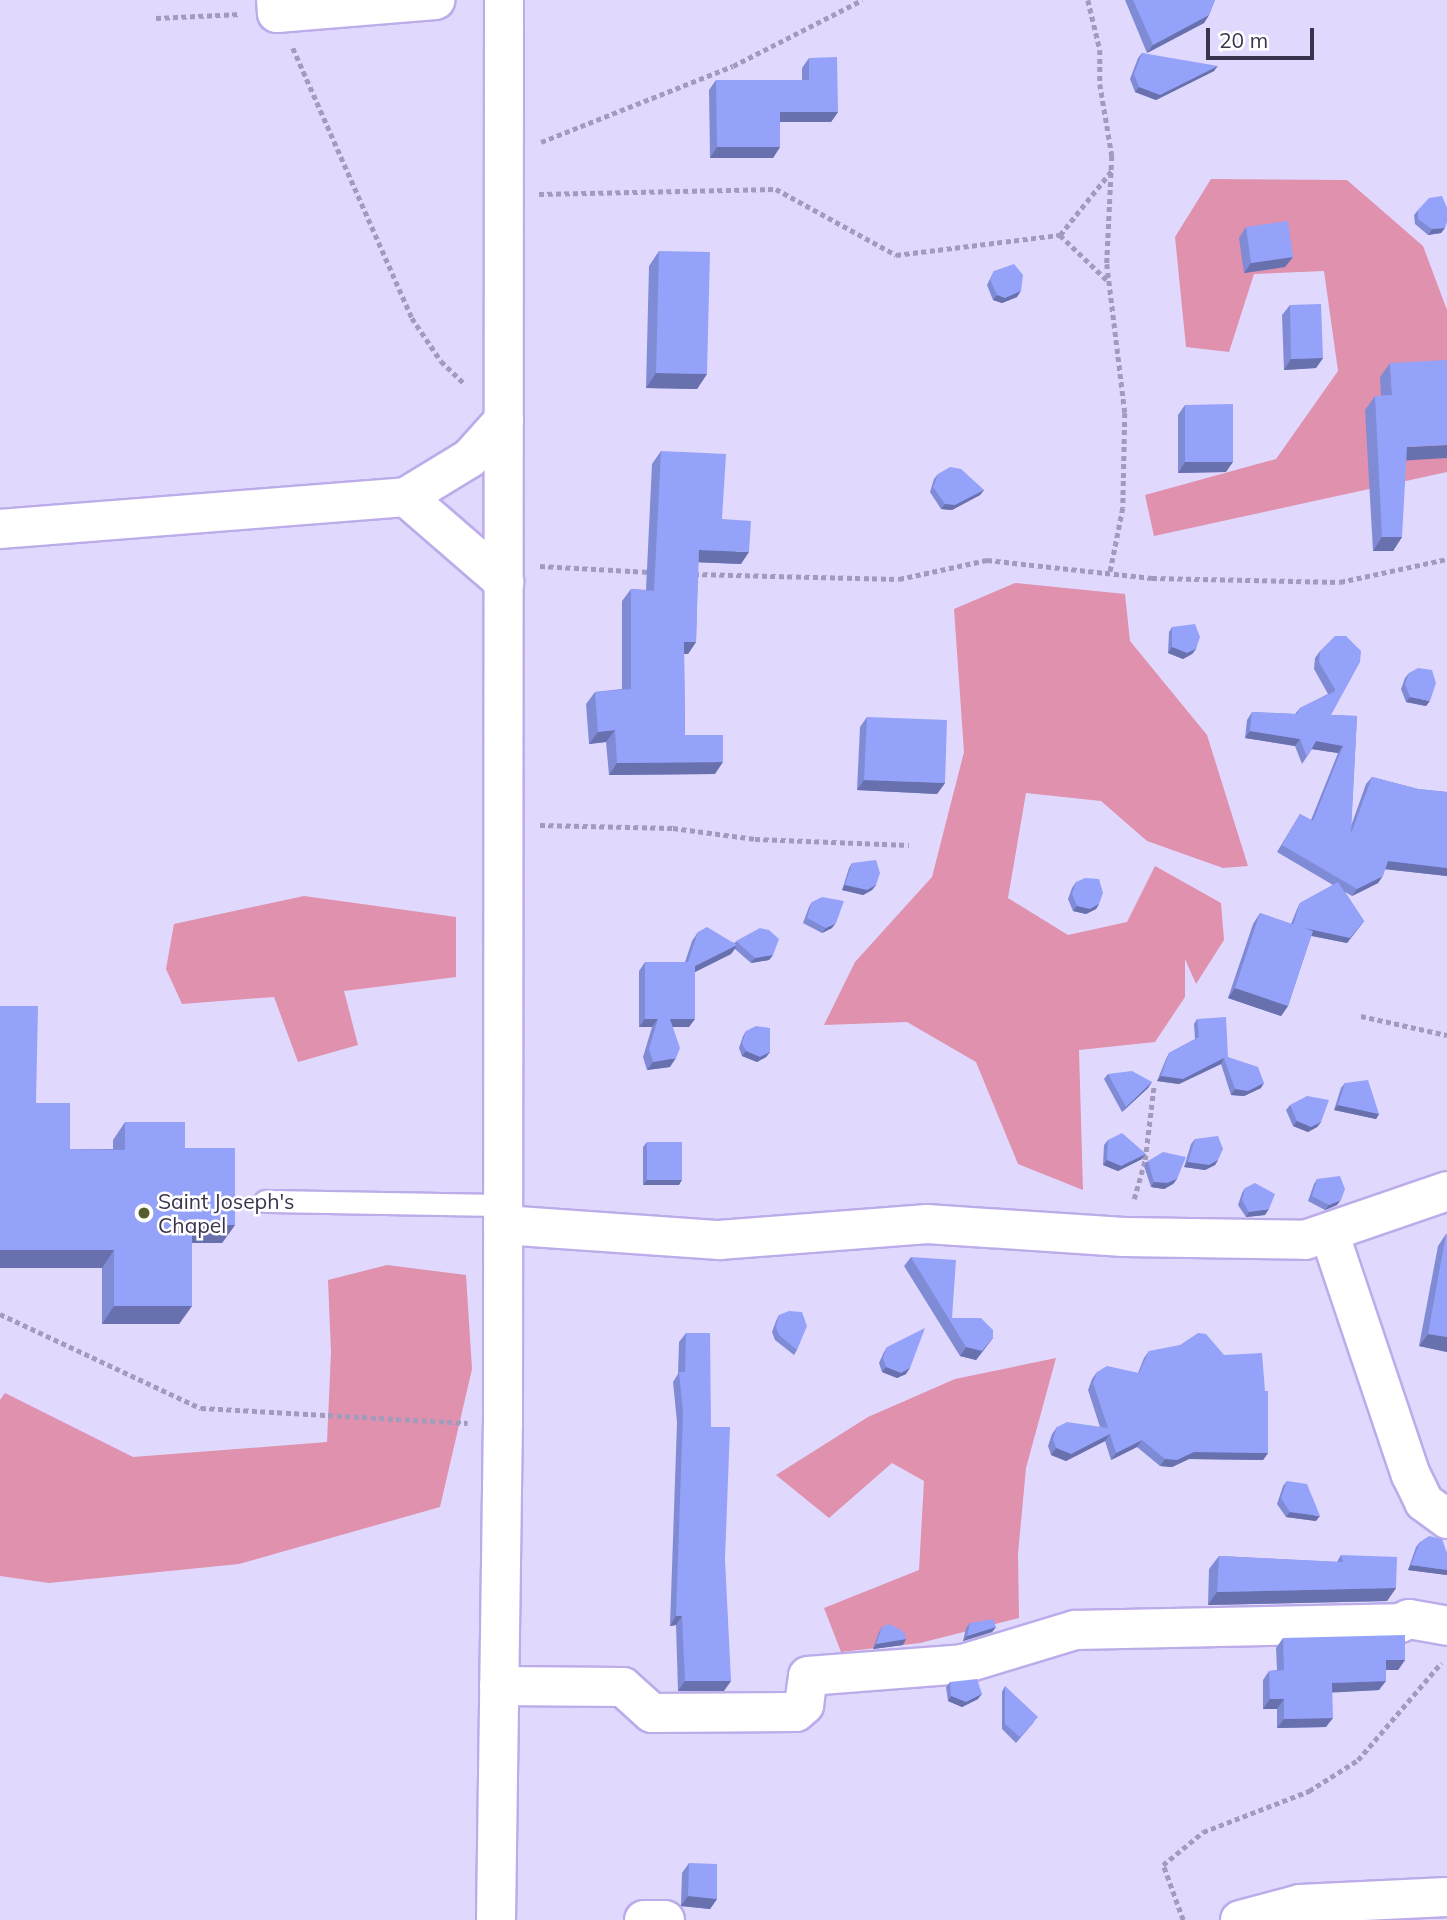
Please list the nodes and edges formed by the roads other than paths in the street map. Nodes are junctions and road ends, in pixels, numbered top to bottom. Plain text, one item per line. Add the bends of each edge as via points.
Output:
1 (435, 0) edge
2 (504, 0) edge
3 (277, 6) edge
4 (504, 420) junction
5 (406, 497) junction
6 (0, 529) edge
7 (504, 573) junction
8 (1447, 1191) edge
9 (265, 1201) dead end
10 (503, 1215) junction
11 (1330, 1235) junction
12 (1447, 1519) edge
13 (1447, 1626) edge
14 (499, 1686) junction
15 (1447, 1897) edge
16 (496, 1920) edge
17 (644, 1920) edge
18 (665, 1920) edge
19 (1240, 1920) edge

1 - 3 street
2 - 4 street
4 - 5 street via 470,458
4 - 7 street
5 - 6 street
5 - 7 street
7 - 10 street
8 - 11 street
9 - 10 lane
10 - 11 street via 719,1240 927,1224 1124,1237 1305,1240
10 - 14 street
11 - 12 street via 1411,1475 1424,1502
13 - 14 street via 1409,1619 1400,1623 1075,1630 962,1664 808,1676 804,1705 796,1712 652,1713 623,1687
14 - 16 street
15 - 19 street via 1300,1904
17 - 18 street

